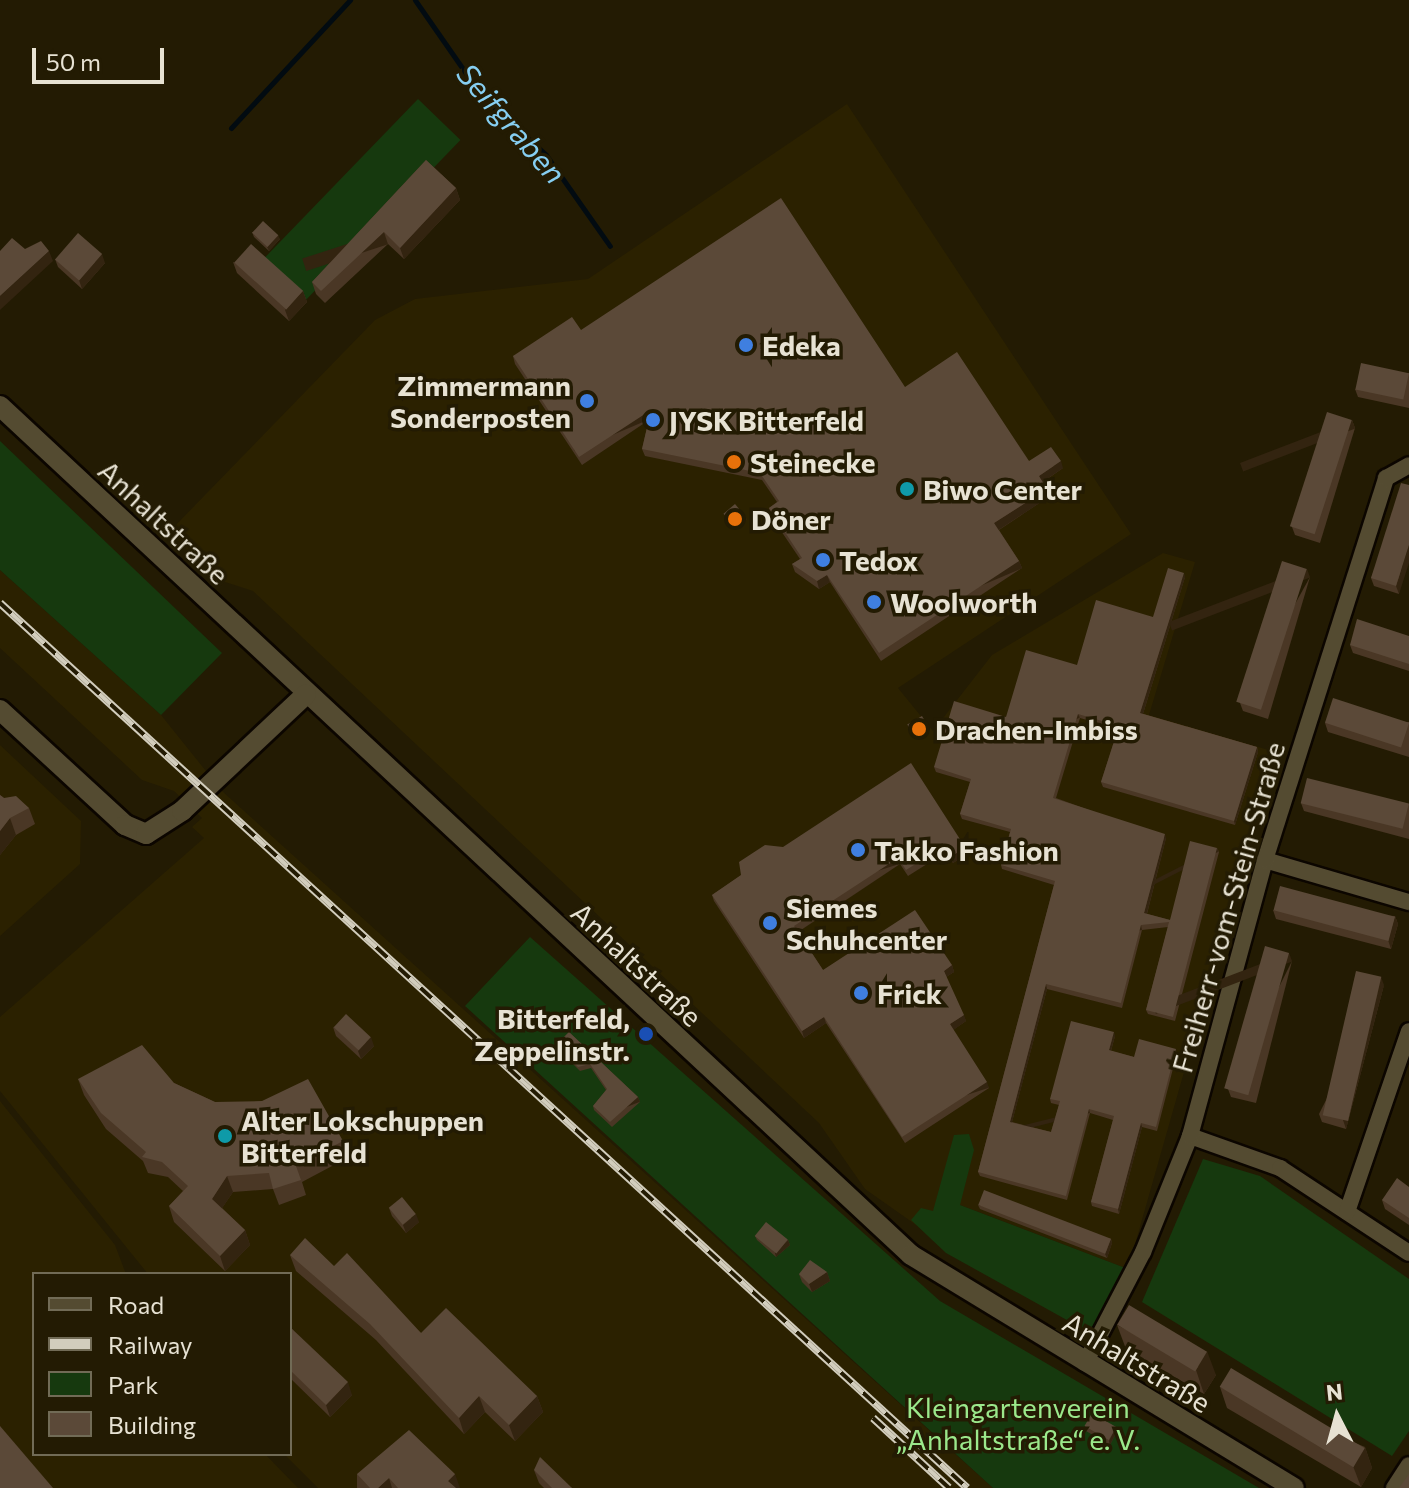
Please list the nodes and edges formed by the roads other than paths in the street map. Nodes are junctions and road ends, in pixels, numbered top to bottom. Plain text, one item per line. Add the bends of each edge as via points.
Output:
1 (0, 406) edge
2 (1409, 465) edge
3 (306, 694) junction
4 (0, 710) edge
5 (1265, 860) junction
6 (1409, 902) edge
7 (1409, 1031) edge
8 (1190, 1136) junction
9 (1347, 1212) junction
10 (1409, 1253) edge
11 (1085, 1363) junction
12 (1409, 1465) edge
13 (1294, 1488) edge
14 (1394, 1488) edge

1 - 3 street, Anhaltstraße
2 - 5 street, Freiherr-vom-Stein-Straße via 1386,478
3 - 4 street via 182,811 151,833 138,833
3 - 11 street, Anhaltstraße via 885,1234 947,1281
5 - 6 street
5 - 8 street, Freiherr-vom-Stein-Straße
7 - 9 street
8 - 9 street via 1280,1168
8 - 11 street, Freiherr-vom-Stein-Straße via 1143,1252
9 - 10 street
11 - 13 street, Anhaltstraße
12 - 14 street

